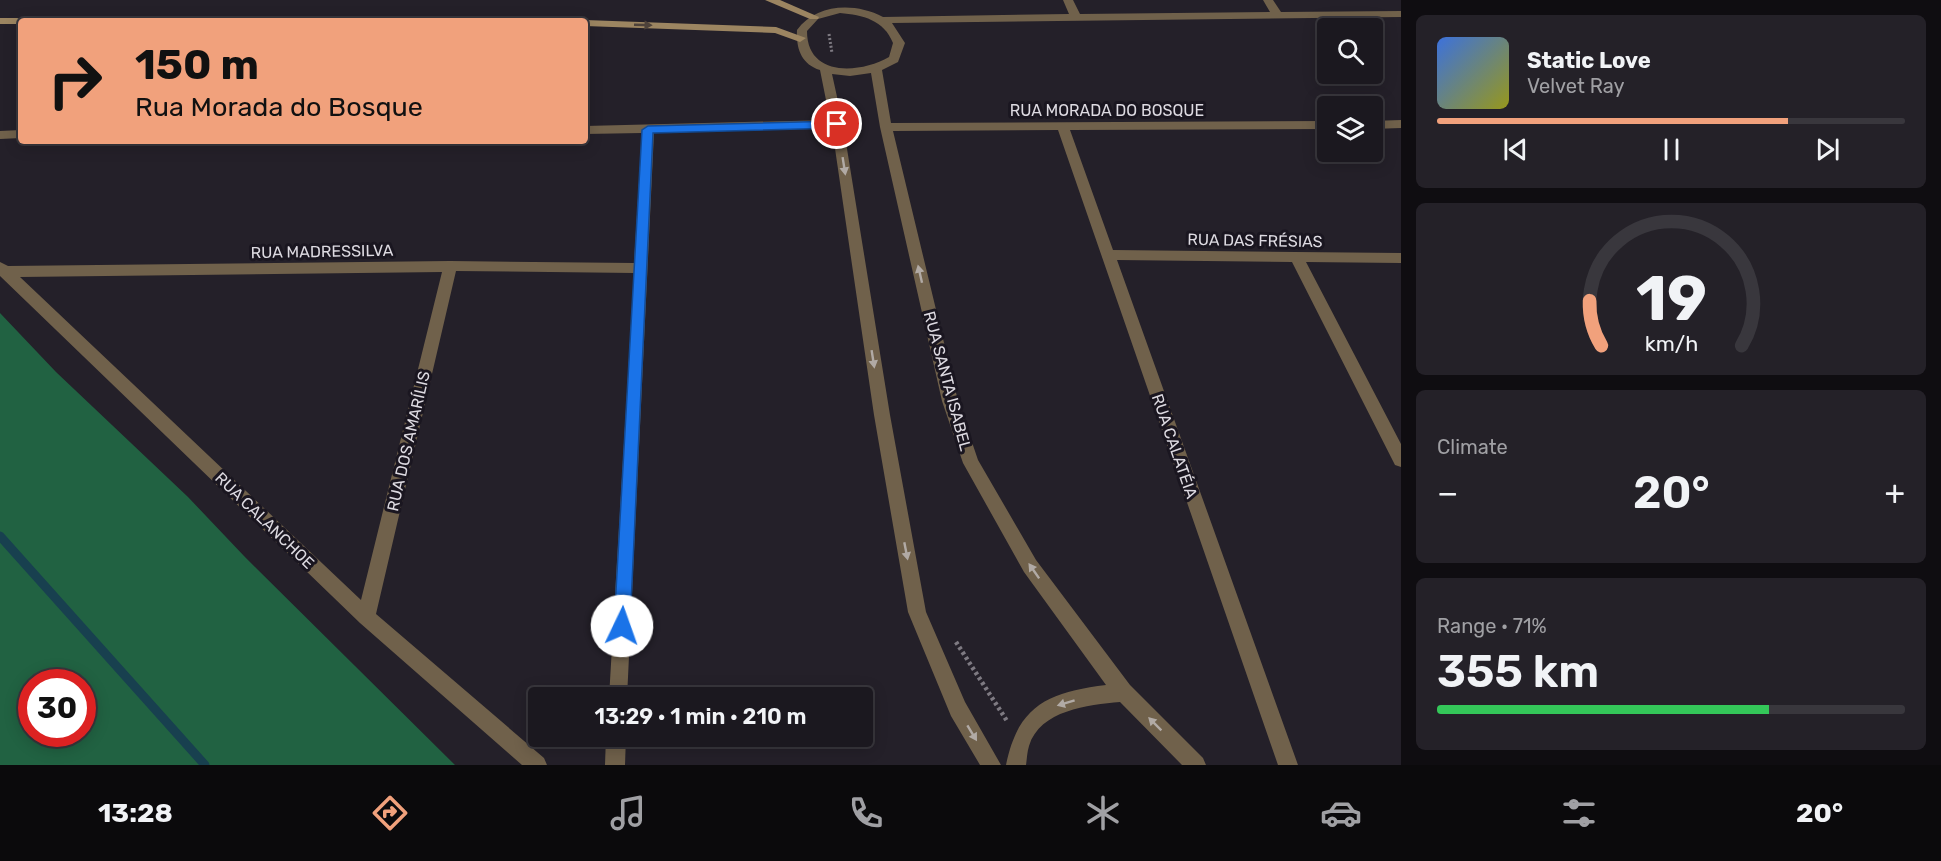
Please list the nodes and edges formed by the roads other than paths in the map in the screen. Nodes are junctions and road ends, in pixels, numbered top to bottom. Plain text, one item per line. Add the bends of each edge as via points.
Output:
1 (770, 0) edge
2 (1068, 0) edge
3 (1268, 0) edge
4 (840, 5) edge
5 (1401, 14) edge
6 (1075, 16) junction
7 (1279, 16) junction
8 (814, 17) junction
9 (883, 20) junction
10 (0, 21) edge
11 (18, 21) edge
12 (588, 23) edge
13 (800, 38) junction
14 (830, 69) junction
15 (876, 70) junction
16 (837, 124) junction
17 (1401, 124) edge
18 (1317, 125) edge
19 (1383, 125) edge
20 (886, 127) junction
21 (1063, 127) junction
22 (588, 130) edge
23 (648, 130) junction
24 (18, 134) edge
25 (0, 135) edge
26 (1108, 255) junction
27 (1296, 257) junction
28 (1401, 258) edge
29 (450, 266) junction
30 (640, 268) junction
31 (2, 269) edge
32 (1401, 460) edge
33 (366, 616) junction
34 (619, 687) edge
35 (1124, 692) junction
36 (616, 747) edge
37 (537, 765) edge
38 (615, 765) edge
39 (991, 765) edge
40 (1016, 765) edge
41 (1197, 765) edge
42 (1288, 765) edge

1 - 8 street
2 - 6 street
3 - 7 street
4 - 8 street
4 - 9 street
5 - 7 street
6 - 7 street
6 - 9 street
8 - 13 street via 806,23
9 - 15 street via 897,35 898,51 894,59
10 - 11 street
12 -> 13 street via 776,30
13 - 14 street via 806,55
14 - 15 street via 851,74
14 - 16 street
15 - 20 street, RUA SANTA ISABEL
16 - 23 street
16 -> 39 street via 917,612 958,709
17 - 19 street
18 - 21 street, RUA MORADA DO BOSQUE
20 - 21 street, RUA MORADA DO BOSQUE
35 -> 20 street, RUA SANTA ISABEL via 1030,566 971,463 950,401
21 - 26 street, RUA CALATÉIA
22 - 23 street
23 - 30 street
24 - 25 street
26 - 27 street, RUA DAS FRÉSIAS
26 - 42 street, RUA CALATÉIA
27 - 28 street, RUA DAS FRÉSIAS
27 - 32 street
29 - 30 street, RUA MADRESSILVA
29 - 31 street, RUA MADRESSILVA
29 - 33 street, RUA DOS AMARÍLIS
30 - 34 street
31 - 33 street, RUA CALANCHOE
33 - 37 street, RUA CALANCHOE
35 -> 40 street via 1088,696 1046,709 1022,738
41 -> 35 street, RUA SANTA ISABEL
36 - 38 street

